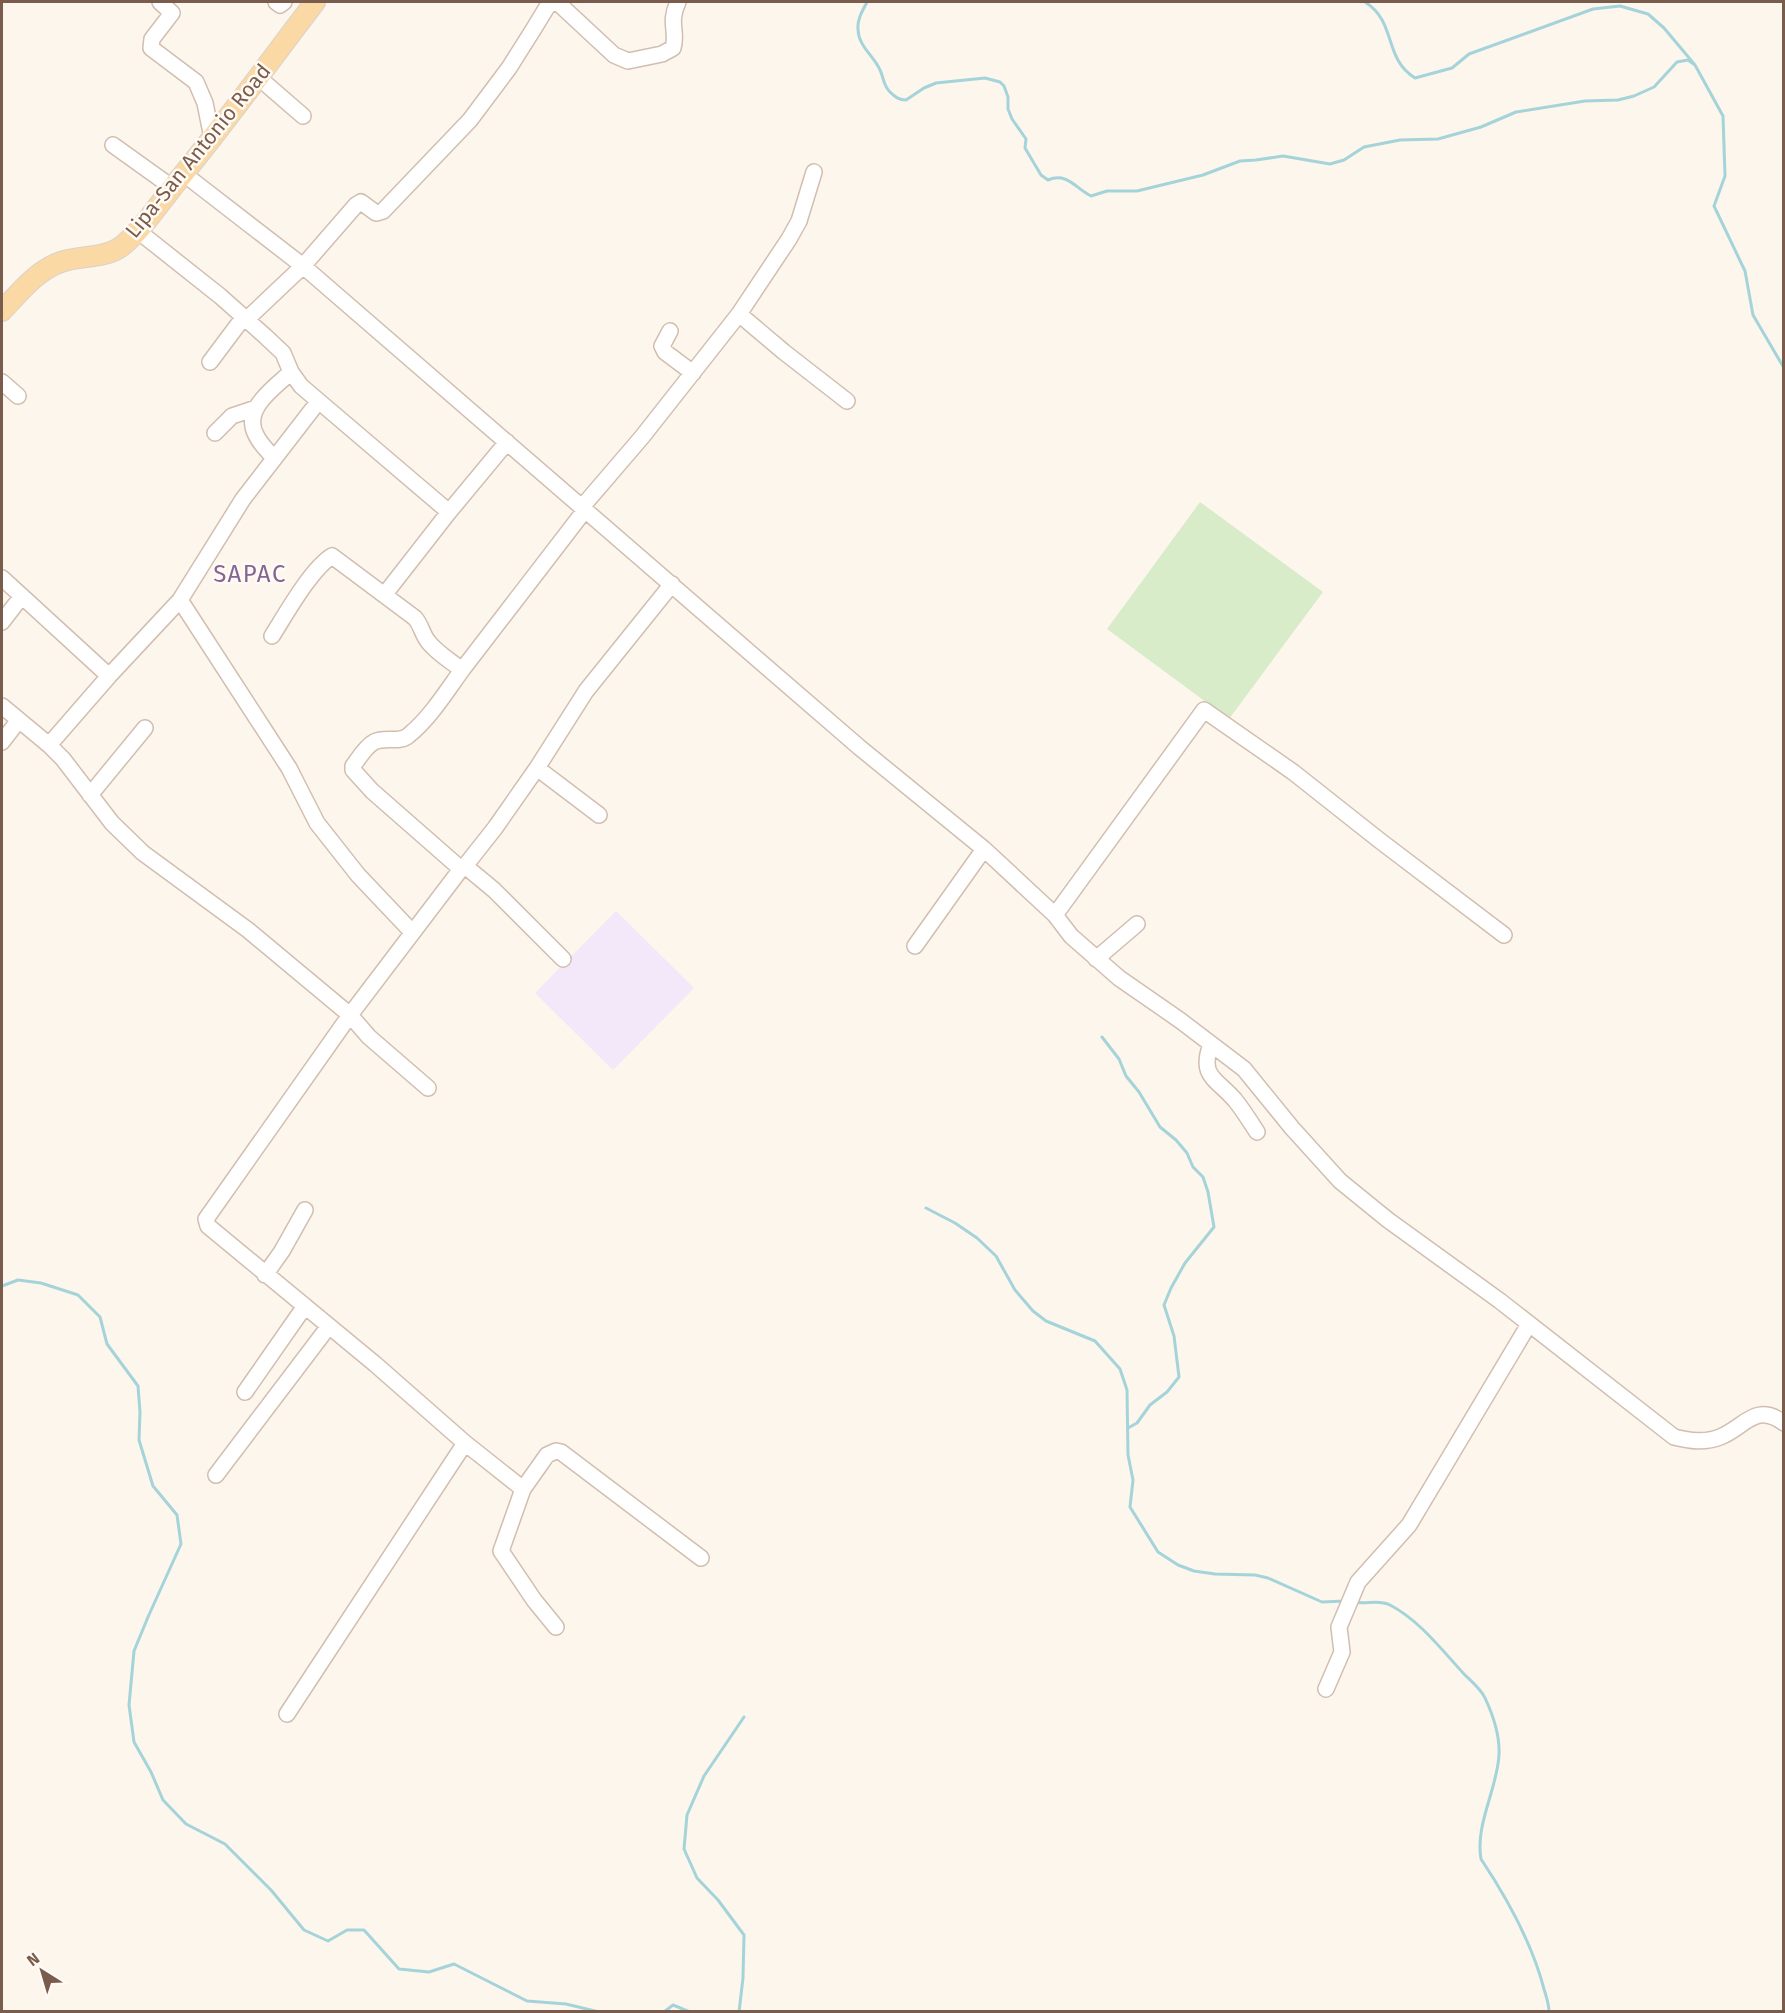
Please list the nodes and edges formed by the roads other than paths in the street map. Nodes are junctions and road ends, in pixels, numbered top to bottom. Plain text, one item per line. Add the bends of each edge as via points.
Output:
1 (160, 2) edge
2 (276, 2) edge
3 (284, 2) edge
4 (315, 2) edge
5 (555, 2) edge
6 (678, 2) edge
7 (258, 76) junction
8 (303, 116) dead end
9 (212, 138) junction
10 (113, 146) dead end
11 (814, 172) dead end
12 (179, 181) junction
13 (138, 231) junction
14 (303, 266) junction
15 (2, 310) edge
16 (739, 314) junction
17 (245, 319) junction
18 (670, 331) dead end
19 (210, 362) dead end
20 (291, 372) junction
21 (693, 373) junction
22 (2, 382) edge
23 (18, 396) dead end
24 (848, 401) dead end
25 (318, 402) junction
26 (256, 408) junction
27 (215, 433) dead end
28 (507, 442) junction
29 (274, 458) junction
30 (584, 509) junction
31 (449, 512) junction
32 (2, 578) edge
33 (672, 584) junction
34 (385, 594) junction
35 (22, 596) junction
36 (180, 600) junction
37 (2, 622) edge
38 (272, 636) dead end
39 (462, 670) junction
40 (109, 676) junction
41 (2, 706) edge
42 (19, 720) junction
43 (145, 728) dead end
44 (2, 742) edge
45 (49, 745) junction
46 (537, 768) junction
47 (90, 795) junction
48 (599, 815) dead end
49 (984, 849) junction
50 (463, 867) junction
51 (1054, 915) junction
52 (1137, 924) dead end
53 (412, 932) junction
54 (1504, 935) dead end
55 (915, 946) dead end
56 (1096, 958) junction
57 (564, 959) dead end
58 (350, 1015) junction
59 (1210, 1044) junction
60 (428, 1088) dead end
61 (1257, 1132) dead end
62 (305, 1210) dead end
63 (265, 1275) junction
64 (305, 1306) junction
65 (1529, 1324) junction
66 (329, 1326) junction
67 (245, 1392) dead end
68 (1784, 1423) edge
69 (465, 1443) junction
70 (216, 1475) dead end
71 (523, 1489) junction
72 (701, 1558) dead end
73 (556, 1628) dead end
74 (1326, 1689) dead end
75 (287, 1714) dead end

1 - 9 street via 172,13 152,39 151,48 196,82
2 - 3 street
4 - 7 main road, Lipa-San Antonio Road
5 - 6 street via 614,55 628,61 673,48 672,20
5 - 14 street via 470,120 383,211 375,213 361,202 356,205
7 - 8 street
7 - 9 main road, Lipa-San Antonio Road
9 - 12 main road, Lipa-San Antonio Road
10 - 12 street
11 - 16 street via 799,221
12 - 13 main road, Lipa-San Antonio Road
12 - 14 street
13 - 15 main road, Lipa-San Antonio Road via 111,252 50,266
13 - 17 street
14 - 17 street
14 - 28 street
16 - 21 street
16 - 24 street
17 - 19 street
17 - 20 street via 283,354
18 - 21 street via 662,346 665,352
20 - 25 street
20 - 26 street
21 - 30 street
22 - 23 street
25 - 29 street
25 - 31 street
26 - 27 street via 232,416
26 - 29 street via 255,434
28 - 30 street
28 - 31 street
29 - 36 street
30 - 33 street
30 - 39 street
31 - 34 street
32 - 35 street
33 - 46 street via 586,691
33 - 49 street via 859,747
34 - 38 street via 332,556 303,589
34 - 39 street via 415,618 429,644
35 - 37 street
35 - 40 street
36 - 40 street
36 - 53 street via 289,768 317,823 357,875
39 - 50 street via 408,737 368,746 353,770 372,791
40 - 45 street
41 - 42 street
42 - 44 street
42 - 45 street
43 - 47 street
45 - 47 street
46 - 48 street
46 - 50 street
47 - 58 street via 143,853 248,930
49 - 51 street
49 - 55 street
50 - 53 street
50 - 57 street via 494,890
51 - 54 street via 1204,710 1293,772
51 - 56 street
52 - 56 street
53 - 58 street
56 - 59 street
58 - 60 street
58 - 63 street via 206,1219 208,1226
59 - 61 street via 1206,1066
59 - 65 street via 1244,1069 1340,1181
62 - 63 street
63 - 64 street
64 - 66 street
64 - 67 street
65 - 68 street via 1674,1437 1706,1441 1764,1414
65 - 74 street via 1409,1525 1358,1582 1339,1627 1342,1652
66 - 69 street
66 - 70 street
69 - 71 street
69 - 75 street
71 - 72 street via 547,1455 561,1452
71 - 73 street via 501,1551

